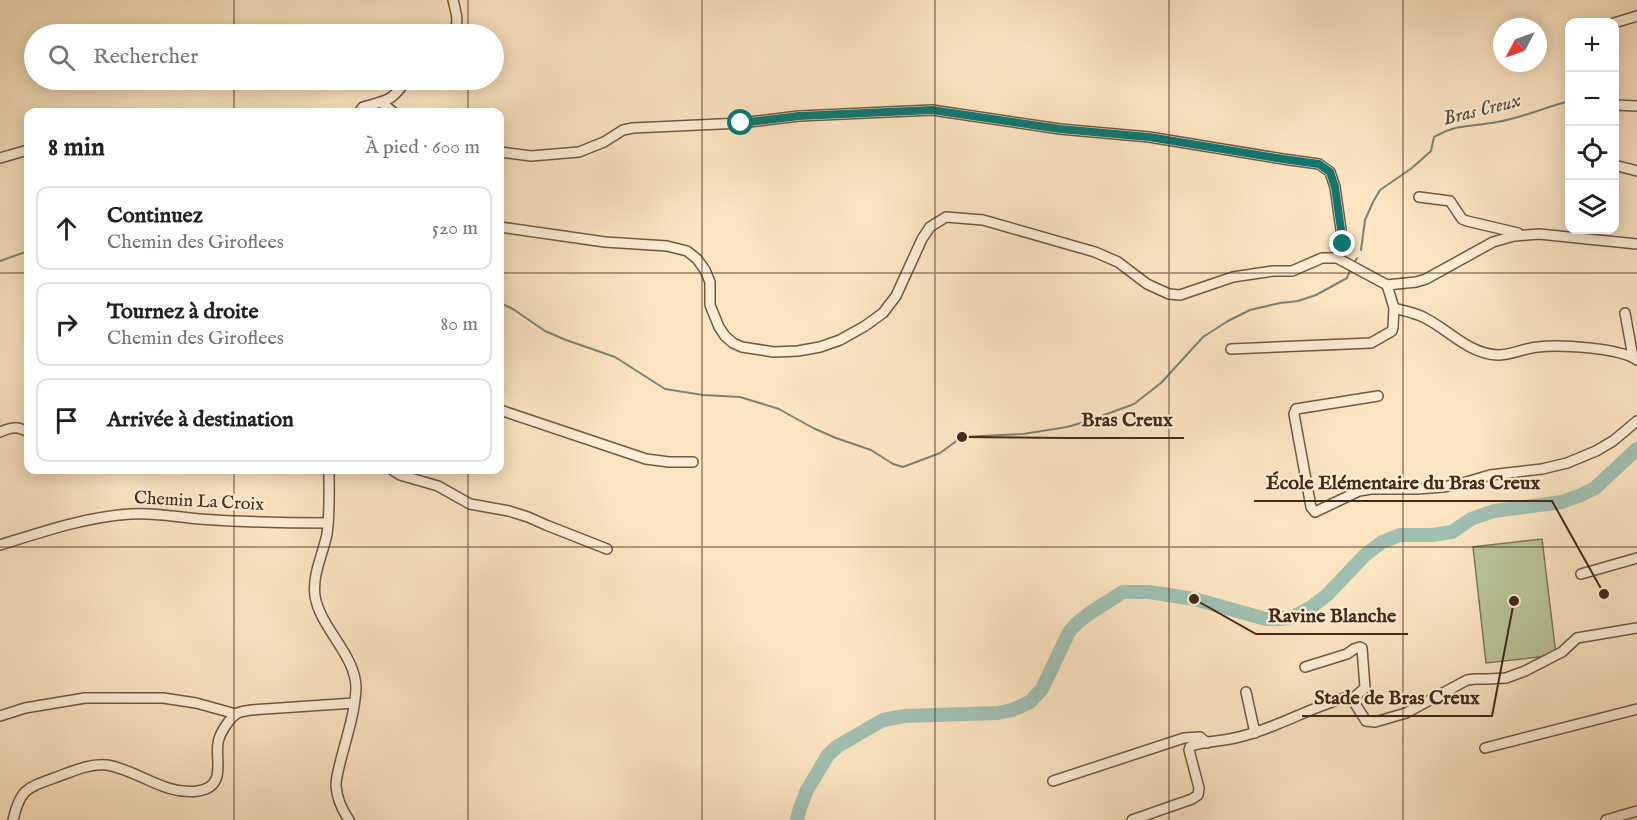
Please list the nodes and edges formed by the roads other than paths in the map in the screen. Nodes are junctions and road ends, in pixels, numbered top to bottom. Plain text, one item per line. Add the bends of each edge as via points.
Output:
1 (453, 0) edge
2 (1637, 16) edge
3 (1619, 21) edge
4 (457, 24) edge
5 (399, 90) edge
6 (382, 103) junction
7 (1619, 105) edge
8 (1637, 106) edge
9 (362, 108) edge
10 (388, 108) edge
11 (24, 151) edge
12 (504, 153) edge
13 (0, 158) edge
14 (1619, 166) edge
15 (1637, 171) edge
16 (1419, 197) dead end
17 (504, 228) edge
18 (1526, 234) junction
19 (1637, 244) edge
20 (1337, 258) junction
21 (1387, 285) junction
22 (1394, 308) junction
23 (1626, 313) dead end
24 (1231, 349) dead end
25 (1635, 358) edge
26 (1378, 396) dead end
27 (504, 411) edge
28 (1637, 422) edge
29 (24, 430) edge
30 (0, 432) edge
31 (693, 462) dead end
32 (329, 474) edge
33 (398, 474) edge
34 (328, 523) junction
35 (0, 545) edge
36 (607, 549) dead end
37 (1637, 558) edge
38 (1581, 574) dead end
39 (1637, 627) edge
40 (1305, 667) dead end
41 (1246, 692) dead end
42 (1352, 699) junction
43 (354, 703) junction
44 (1637, 710) edge
45 (236, 714) junction
46 (0, 716) edge
47 (1256, 733) junction
48 (1207, 743) junction
49 (1485, 748) dead end
50 (1053, 781) dead end
51 (1637, 811) edge
52 (13, 820) edge
53 (349, 820) edge
54 (1132, 820) edge
55 (1606, 820) edge

1 - 4 street
2 - 3 street
5 - 6 street
6 - 9 street
6 - 10 street
7 - 8 street
11 - 13 street
12 - 20 street via 531,156 579,152 633,128 932,110 1060,129 1149,137 1319,164 1330,172 1335,187 1343,244
14 - 15 street
16 - 18 street via 1450,201 1467,221
17 - 20 street via 687,250 705,270 710,282 710,305 725,336 742,347 774,352 798,351 840,340 883,313 896,296 922,238 930,227 946,217 983,220 1095,252 1168,294 1180,295 1233,277 1292,271 1322,258
18 - 19 street
18 - 21 street via 1493,242 1426,279
20 - 21 street
21 - 22 street
22 - 24 street via 1392,331 1371,343
22 - 25 street via 1424,317 1461,343 1487,353 1577,346
23 - 25 street
26 - 28 street via 1296,409 1311,507 1315,512 1359,491 1443,487 1567,463 1596,452
27 - 31 street via 646,459
29 - 30 street via 15,427
32 - 34 street
33 - 36 street via 438,486 470,504 528,517
34 - 35 street, Chemin La Croix via 128,514 74,522
34 - 43 street via 315,584 316,602 352,669
37 - 38 street
39 - 42 street via 1578,638 1563,652 1525,671 1497,679 1467,680 1406,713 1375,722 1366,721
40 - 42 street via 1362,648 1365,688
41 - 47 street
42 - 47 street via 1342,698
43 - 45 street
43 - 53 street via 336,779 341,806
44 - 49 street
45 - 46 street via 163,698 85,698
45 - 52 street via 221,732 217,744 219,765 215,780 201,791 185,792 119,768 96,765 28,789 18,801
47 - 48 street
48 - 50 street via 1200,737 1184,738
48 - 54 street via 1189,748 1199,788 1196,797
51 - 55 street

